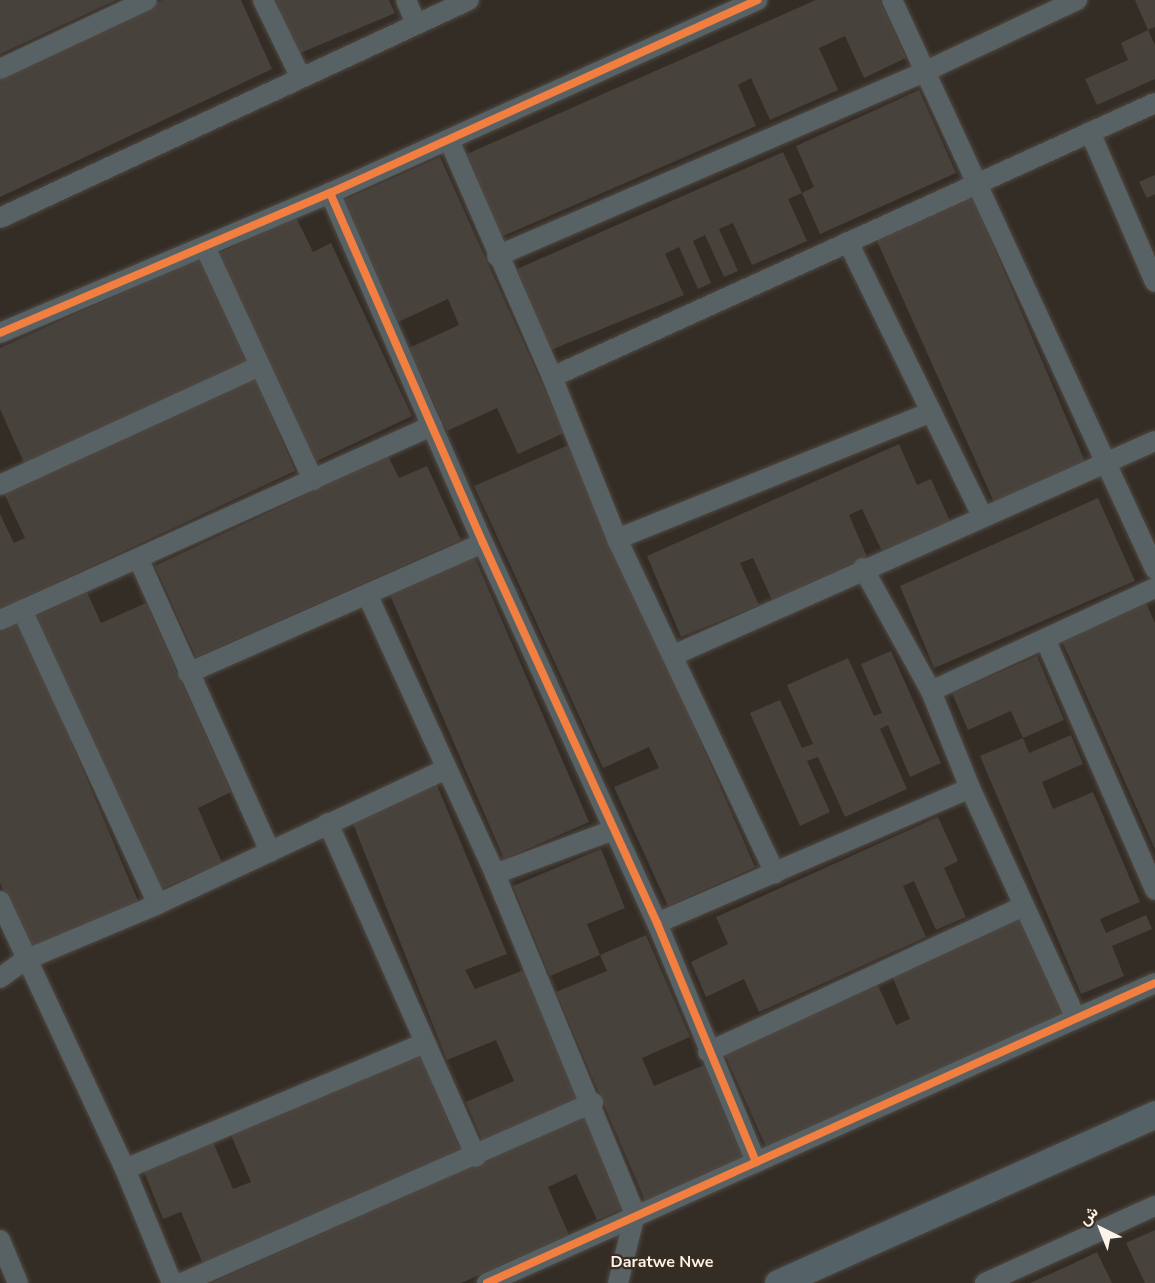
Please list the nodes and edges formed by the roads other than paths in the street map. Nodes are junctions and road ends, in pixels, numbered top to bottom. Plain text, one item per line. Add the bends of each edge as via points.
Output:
1 (147, 0) edge
2 (263, 0) edge
3 (406, 0) edge
4 (469, 0) edge
5 (757, 0) edge
6 (892, 0) edge
7 (1077, 0) edge
8 (416, 23) junction
9 (0, 69) edge
10 (926, 71) junction
11 (300, 76) junction
12 (1155, 103) edge
13 (1090, 132) junction
14 (449, 140) junction
15 (979, 180) junction
16 (330, 193) junction
17 (0, 218) edge
18 (848, 242) junction
19 (205, 247) junction
20 (498, 256) junction
21 (1155, 282) edge
22 (0, 333) edge
23 (260, 366) junction
24 (552, 376) junction
25 (931, 412) junction
26 (432, 426) junction
27 (1155, 441) edge
28 (1106, 463) junction
29 (314, 480) junction
30 (0, 484) edge
31 (982, 516) junction
32 (617, 539) junction
33 (483, 543) junction
34 (139, 560) junction
35 (863, 568) junction
36 (1155, 569) edge
37 (1155, 588) edge
38 (367, 594) junction
39 (22, 610) junction
40 (0, 620) edge
41 (1045, 639) junction
42 (674, 655) junction
43 (188, 672) junction
44 (931, 691) junction
45 (446, 769) junction
46 (970, 788) junction
47 (328, 823) junction
48 (613, 830) junction
49 (270, 852) junction
50 (495, 874) junction
51 (775, 874) junction
52 (1155, 890) edge
53 (0, 901) edge
54 (158, 904) junction
55 (1024, 906) junction
56 (657, 923) junction
57 (25, 960) junction
58 (0, 978) edge
59 (1155, 983) edge
60 (1076, 1018) junction
61 (425, 1043) junction
62 (708, 1052) junction
63 (592, 1103) junction
64 (1155, 1114) edge
65 (476, 1157) junction
66 (756, 1162) junction
67 (125, 1169) junction
68 (1155, 1206) edge
69 (635, 1214) junction
70 (0, 1240) edge
71 (18, 1283) edge
72 (172, 1283) edge
73 (182, 1283) edge
74 (487, 1283) edge
75 (618, 1283) edge
76 (778, 1283) edge
77 (985, 1283) edge

1 - 9 street
2 - 11 street
3 - 8 street
4 - 8 street
5 - 14 street
6 - 10 street
7 - 10 street
8 - 11 street
10 - 15 street
10 - 20 street
11 - 17 street
12 - 13 street
13 - 15 street
13 - 21 street
14 - 16 street
14 - 20 street
15 - 18 street
15 - 28 street
16 - 19 street
16 - 26 street
18 - 24 street
18 - 25 street
19 - 22 street
19 - 23 street
20 - 24 street
23 - 29 street
23 - 30 street
24 - 32 street
25 - 31 street
25 - 32 street
26 - 29 street
26 - 33 street
27 - 28 street
28 - 31 street
28 - 36 street
29 - 34 street
31 - 35 street
32 - 42 street
33 - 38 street
33 - 48 street
34 - 39 street
34 - 43 street
35 - 42 street
35 - 44 street
37 - 41 street
38 - 43 street
38 - 45 street
39 - 40 street
39 - 54 street
41 - 44 street
41 - 52 street
42 - 51 street
43 - 49 street
44 - 46 street
45 - 47 street
45 - 50 street
46 - 51 street
46 - 55 street
47 - 49 street
47 - 61 street
48 - 50 street
48 - 56 street
49 - 54 street
50 - 63 street
51 - 56 street
53 - 57 street
54 - 57 street
55 - 60 street
55 - 62 street
56 - 62 street
57 - 58 street
57 - 67 street
59 - 60 street
60 - 66 street
61 - 65 street
61 - 67 street
62 - 66 street
63 - 65 street
63 - 69 street
64 - 76 street
65 - 73 street
66 - 69 street
67 - 72 street
68 - 77 street
69 - 74 street
69 - 75 street
70 - 71 street

